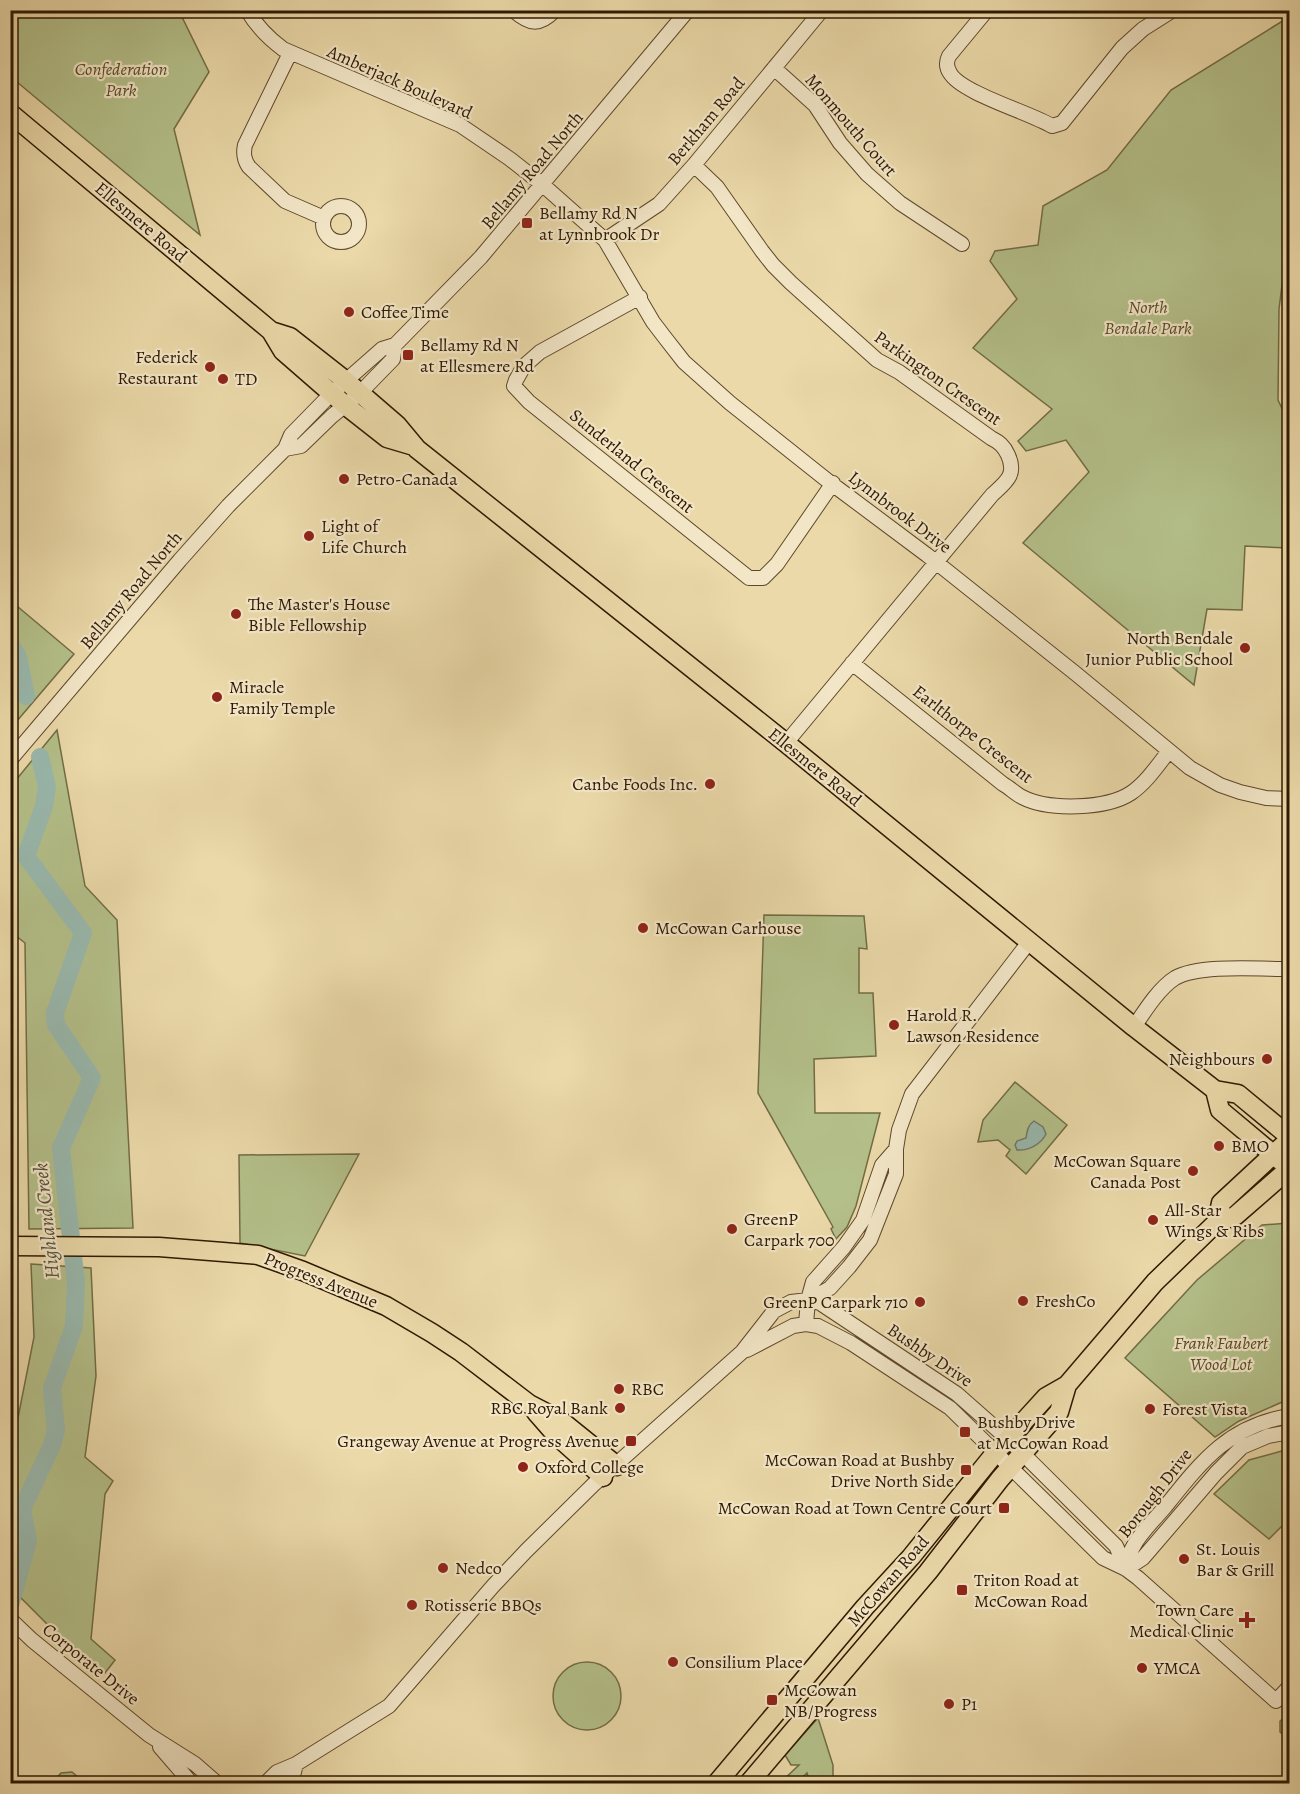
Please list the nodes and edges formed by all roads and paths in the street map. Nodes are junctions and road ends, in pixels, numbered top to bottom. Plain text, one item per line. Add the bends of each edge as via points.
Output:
1 (247, 10) edge
2 (513, 10) edge
3 (555, 10) edge
4 (688, 10) edge
5 (822, 10) edge
6 (987, 10) edge
7 (1173, 10) edge
8 (290, 53) junction
9 (774, 68) junction
10 (10, 113) edge
11 (694, 165) junction
12 (543, 184) junction
13 (324, 218) dead end
14 (605, 240) junction
15 (962, 244) dead end
16 (640, 297) junction
17 (271, 331) junction
18 (353, 387) junction
19 (338, 399) junction
20 (414, 446) junction
21 (832, 483) junction
22 (936, 562) junction
23 (852, 663) junction
24 (786, 743) junction
25 (1169, 751) junction
26 (10, 760) edge
27 (1290, 800) edge
28 (1029, 942) junction
29 (1290, 969) edge
30 (1134, 1027) junction
31 (1215, 1090) junction
32 (1290, 1138) edge
33 (1273, 1155) junction
34 (1290, 1168) edge
35 (1217, 1222) junction
36 (10, 1246) edge
37 (808, 1300) junction
38 (806, 1324) junction
39 (867, 1334) junction
40 (858, 1348) junction
41 (742, 1352) junction
42 (940, 1383) junction
43 (1067, 1385) junction
44 (933, 1397) junction
45 (1290, 1416) edge
46 (1290, 1432) edge
47 (1002, 1445) junction
48 (1017, 1461) junction
49 (610, 1471) junction
50 (1126, 1569) junction
51 (10, 1619) edge
52 (1290, 1686) edge
53 (149, 1735) junction
54 (296, 1764) junction
55 (192, 1784) edge
56 (218, 1784) edge
57 (266, 1784) edge
58 (291, 1784) edge
59 (716, 1784) edge
60 (748, 1784) edge

1 - 8 street, Amberjack Boulevard via 254,23
2 - 3 street via 526,21 536,21 547,19
4 - 12 street, Bellamy Road North
5 - 9 street, Berkham Road
6 - 7 street via 949,56 946,63 950,74 968,88 1052,126 1062,123 1122,48
8 - 12 street, Amberjack Boulevard via 460,126
8 - 13 street via 244,145 243,155 249,167 285,201
9 - 11 street, Berkham Road
9 - 15 street, Monmouth Court via 815,105 867,174 900,203
10 - 17 main road, Ellesmere Road
11 - 14 street, Berkham Road via 653,209
11 - 22 street, Parkington Crescent via 717,187 772,266 791,284 877,360 999,442 1005,450 1012,468 1008,480
12 - 14 street, Lynnbrook Drive
12 - 18 street, Bellamy Road North via 481,257 395,345 393,359
14 - 16 street, Lynnbrook Drive
16 - 21 street, Lynnbrook Drive via 653,322 694,372
16 - 21 street, Sunderland Crescent via 540,352 524,366 514,386 749,579 763,578 777,564
17 - 18 main road, Ellesmere Road via 290,337
17 - 19 main road, Ellesmere Road via 283,351
18 - 19 street, Bellamy Road North
18 - 20 main road, Ellesmere Road via 398,424
19 - 20 main road, Ellesmere Road via 387,438
19 - 26 street, Bellamy Road North via 291,435 285,449 178,561
20 - 24 main road, Ellesmere Road
21 - 22 street, Lynnbrook Drive
22 - 23 street, Parkington Crescent
22 - 25 street, Lynnbrook Drive
23 - 24 street, Parkington Crescent
23 - 25 street, Earlthorpe Crescent via 1003,784 1038,803 1095,805 1119,800 1139,786
24 - 28 main road, Ellesmere Road
25 - 27 street, Lynnbrook Drive via 1220,785 1252,795
28 - 30 main road, Ellesmere Road
28 - 37 street via 912,1094 896,1149 882,1166 863,1220 813,1282
29 - 30 street via 1195,970 1166,986
30 - 31 main road, Ellesmere Road
31 - 32 main road, Ellesmere Road via 1238,1094
31 - 33 main road, Ellesmere Road via 1220,1110
32 - 33 main road, McCowan Road
33 - 34 main road, Ellesmere Road
33 - 35 main road, McCowan Road via 1221,1203
34 - 35 main road, McCowan Road via 1234,1216
35 - 43 main road, McCowan Road via 1155,1282
36 - 49 main road, Progress Avenue via 159,1246 258,1255 303,1271 402,1315 461,1352 530,1404 557,1436
37 - 38 street
37 - 39 street, Bushby Drive via 820,1303
37 - 41 street via 791,1302 774,1311
38 - 40 street, Bushby Drive via 818,1326
38 - 41 street via 793,1326
39 - 40 street
39 - 42 street, Bushby Drive
40 - 44 street, Bushby Drive
41 - 49 street
42 - 44 street
42 - 47 street, Bushby Drive via 957,1394
43 - 47 main road, McCowan Road via 1046,1397
43 - 48 main road, McCowan Road via 1059,1412
44 - 47 street, Bushby Drive
45 - 50 street, Borough Drive via 1249,1427 1210,1454 1133,1547
46 - 50 street, Borough Drive via 1242,1447 1143,1558
47 - 48 street, Bushby Drive
47 - 59 main road, McCowan Road
48 - 50 street, Bushby Drive via 1103,1558
48 - 60 main road, McCowan Road
49 - 54 street via 493,1586 389,1706
50 - 52 street, Bushby Drive via 1276,1701
51 - 53 street, Corporate Drive
53 - 55 street, Corporate Drive
53 - 56 street, Corporate Drive
54 - 57 street via 277,1772
54 - 58 street

